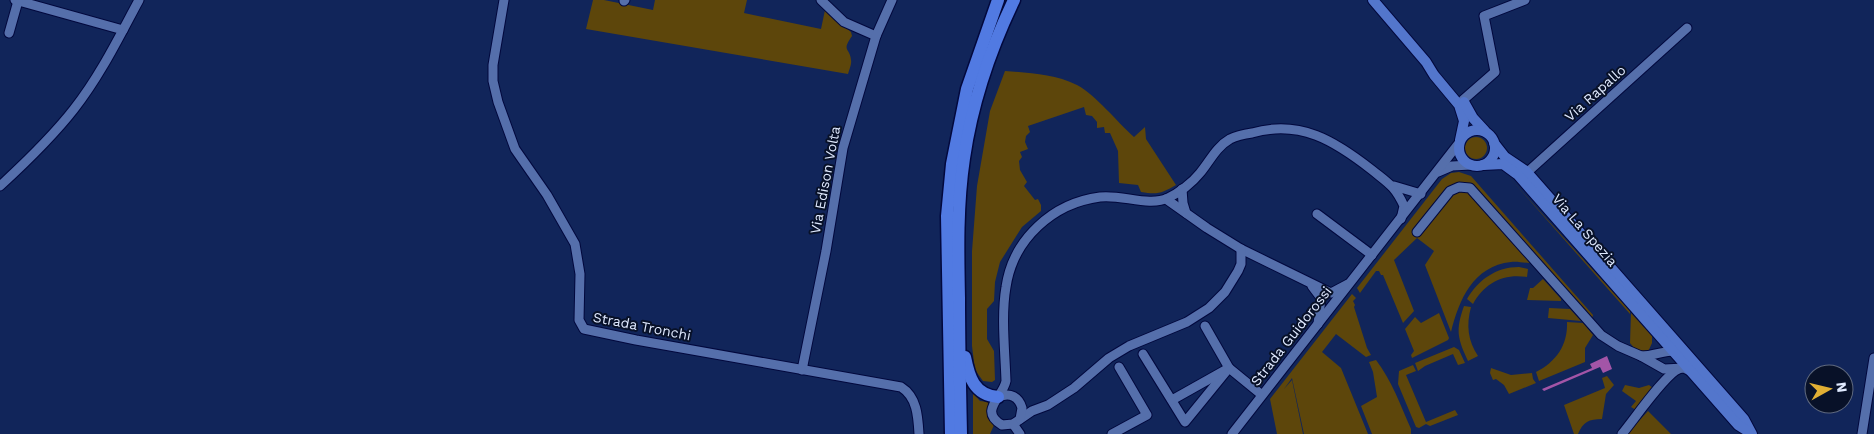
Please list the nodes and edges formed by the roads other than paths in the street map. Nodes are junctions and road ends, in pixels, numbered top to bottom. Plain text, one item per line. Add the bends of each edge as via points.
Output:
1 (16, 0) edge
2 (139, 0) edge
3 (504, 0) edge
4 (822, 0) edge
5 (892, 0) edge
6 (998, 0) edge
7 (1373, 0) edge
8 (1525, 0) edge
9 (1011, 1) edge
10 (990, 27) junction
11 (1687, 28) dead end
12 (123, 30) junction
13 (10, 33) dead end
14 (876, 36) junction
15 (1425, 60) junction
16 (1463, 100) junction
17 (1487, 133) junction
18 (1460, 142) junction
19 (1494, 143) junction
20 (1471, 165) junction
21 (1483, 165) junction
22 (1438, 172) junction
23 (1524, 175) junction
24 (0, 186) edge
25 (1394, 186) junction
26 (1182, 189) junction
27 (1421, 194) junction
28 (1166, 199) junction
29 (1186, 213) junction
30 (1317, 214) dead end
31 (1401, 218) junction
32 (1417, 232) dead end
33 (1578, 235) junction
34 (1240, 249) junction
35 (1255, 256) junction
36 (1372, 256) junction
37 (1241, 264) junction
38 (958, 274) junction
39 (1351, 282) junction
40 (1312, 285) junction
41 (1318, 325) junction
42 (1205, 326) dead end
43 (1659, 328) junction
44 (1143, 354) dead end
45 (1874, 358) edge
46 (1664, 360) junction
47 (1119, 367) dead end
48 (1229, 368) junction
49 (802, 370) junction
50 (1695, 370) junction
51 (1006, 381) junction
52 (1657, 389) junction
53 (1262, 395) junction
54 (999, 397) junction
55 (1016, 398) junction
56 (1172, 400) junction
57 (1048, 405) junction
58 (1017, 422) junction
59 (1002, 425) junction
60 (919, 434) edge
61 (951, 434) edge
62 (961, 434) edge
63 (997, 434) edge
64 (1020, 434) edge
65 (1112, 434) edge
66 (1232, 434) edge
67 (1622, 434) edge
68 (1752, 434) edge
69 (1862, 434) edge

1 - 12 street
1 - 13 street
2 - 12 street
3 - 49 street, Strada Tronchi via 493,81 515,149 575,244 580,274 581,326 587,331
4 - 14 street via 844,22
5 - 14 street, Via Edison Volta
6 - 10 highway
7 - 15 main road, Via La Spezia
8 - 16 street via 1484,16 1495,72
9 - 10 highway
9 - 38 highway via 986,68 968,135 959,204
10 - 61 highway via 968,90 952,164 948,216
11 - 23 street, Via Rapallo
12 - 24 street via 74,109
14 - 49 street, Via Edison Volta via 843,148
15 - 16 main road, Via La Spezia
15 - 18 main road, Via La Spezia via 1462,111 1464,124
16 - 17 main road, Via La Spezia
17 - 18 main road via 1472,130
17 - 19 main road, Via La Spezia
18 - 20 main road via 1462,158
18 - 22 street, Strada Guidorossi
19 - 21 main road via 1494,154
19 - 23 main road, Via La Spezia
20 - 21 main road, Via La Spezia
20 - 22 street via 1452,166
21 - 23 main road, Via La Spezia via 1503,164
22 - 27 street, Strada Guidorossi
23 - 33 main road, Via La Spezia
25 - 26 street via 1346,150 1307,131 1291,128 1262,130 1232,138 1219,147 1199,174
25 - 27 street
25 - 31 street via 1404,206
26 - 28 street
26 - 29 street
27 - 31 street, Strada Guidorossi
28 - 29 street
28 - 51 street via 1090,199 1050,216 1034,230 1014,259 1006,287
29 - 34 street
30 - 36 street
31 - 36 street, Strada Guidorossi
32 - 46 street via 1450,191 1459,187 1470,188 1594,328 1615,345
33 - 43 main road, Via La Spezia
33 - 43 main road, Via La Spezia via 1619,277
34 - 35 street
34 - 37 street
35 - 37 street
35 - 40 street
36 - 39 street, Strada Guidorossi
37 - 57 street via 1225,292 1209,308 1187,322 1129,346
38 - 54 highway via 968,372 980,391
38 - 62 highway
39 - 40 street via 1331,293
39 - 41 street, Strada Guidorossi
40 - 41 street via 1322,298
41 - 53 street, Strada Guidorossi
42 - 48 street
43 - 46 main road, Via La Spezia
43 - 50 main road, Via La Spezia
44 - 56 street
45 - 69 street
46 - 50 main road, Via La Spezia
46 - 52 street
46 - 52 street
47 - 65 street via 1147,415
48 - 53 street
48 - 56 street
48 - 56 street via 1185,422
49 - 60 street, Strada Tronchi via 900,387 914,400
50 - 68 main road, Via La Spezia via 1744,419
51 - 54 street
51 - 55 street
52 - 67 street
53 - 66 street, Strada Guidorossi
54 - 55 street via 1006,394
54 - 59 street via 992,405 992,414
55 - 57 street via 1035,405
55 - 58 street via 1022,408
57 - 58 street
58 - 59 street
58 - 64 street
59 - 63 street

